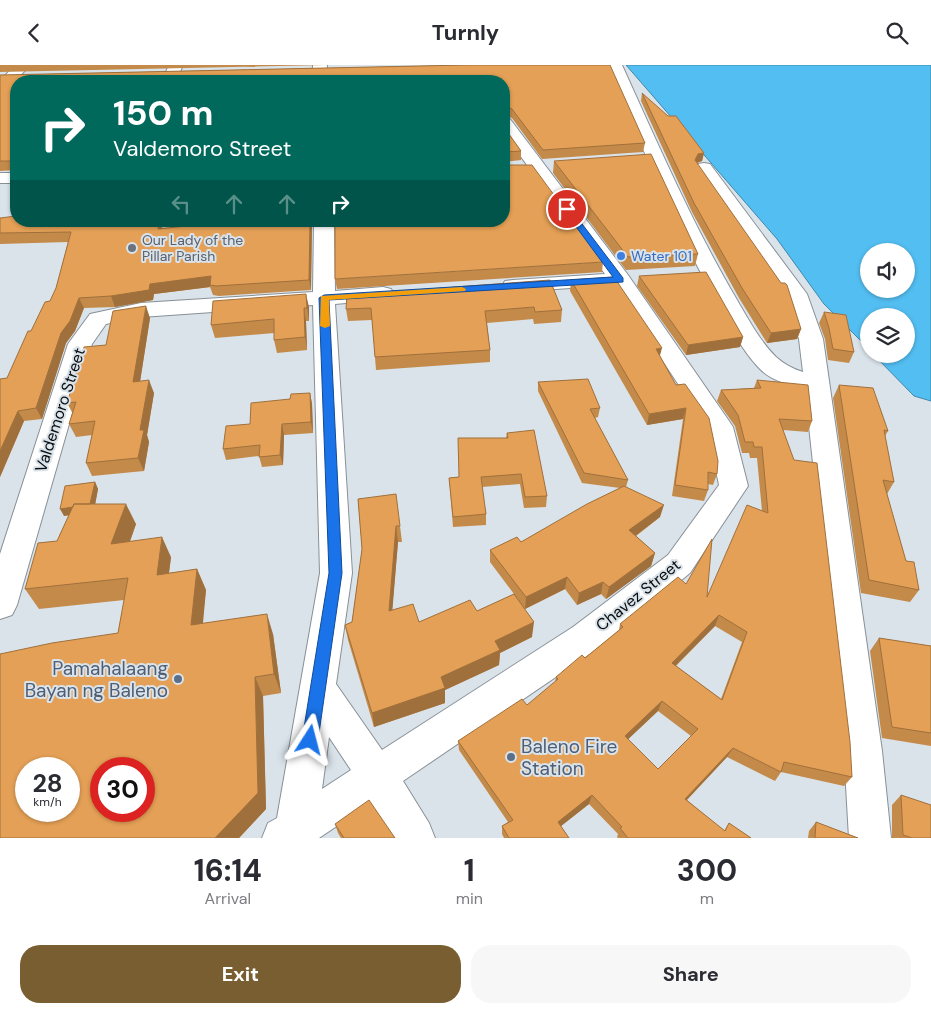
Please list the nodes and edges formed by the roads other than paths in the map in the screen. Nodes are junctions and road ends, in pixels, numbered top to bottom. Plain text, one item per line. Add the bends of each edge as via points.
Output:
1 (23, 65) edge
2 (615, 65) edge
3 (338, 72) edge
4 (317, 73) edge
5 (169, 74) edge
6 (190, 75) edge
7 (6, 78) edge
8 (0, 89) edge
9 (510, 130) edge
10 (655, 159) junction
11 (636, 160) edge
12 (704, 168) dead end
13 (324, 227) edge
14 (712, 273) junction
15 (684, 275) edge
16 (633, 279) junction
17 (492, 287) edge
18 (403, 293) edge
19 (324, 298) junction
20 (816, 383) junction
21 (0, 605) edge
22 (318, 688) junction
23 (377, 777) junction
24 (289, 833) edge
25 (414, 838) edge
26 (870, 838) edge

1 - 7 street
2 - 10 street
3 - 4 street
5 - 6 street
7 - 8 street
9 - 16 street, Chavez Street via 537,167
10 - 11 street
10 - 14 street
12 - 20 street via 796,294 811,339
13 - 19 street
14 - 15 street
14 - 20 street via 753,344 769,364 798,379
16 - 17 street
16 - 23 street, Chavez Street via 720,427 734,486 679,564 585,638
18 - 19 street, Valdemoro Street
19 - 21 street, Valdemoro Street via 141,310 98,319 80,344
19 - 22 street via 336,573
20 - 26 street via 863,751
22 - 23 street
22 - 24 street
23 - 24 street, Chavez Street
23 - 25 street

